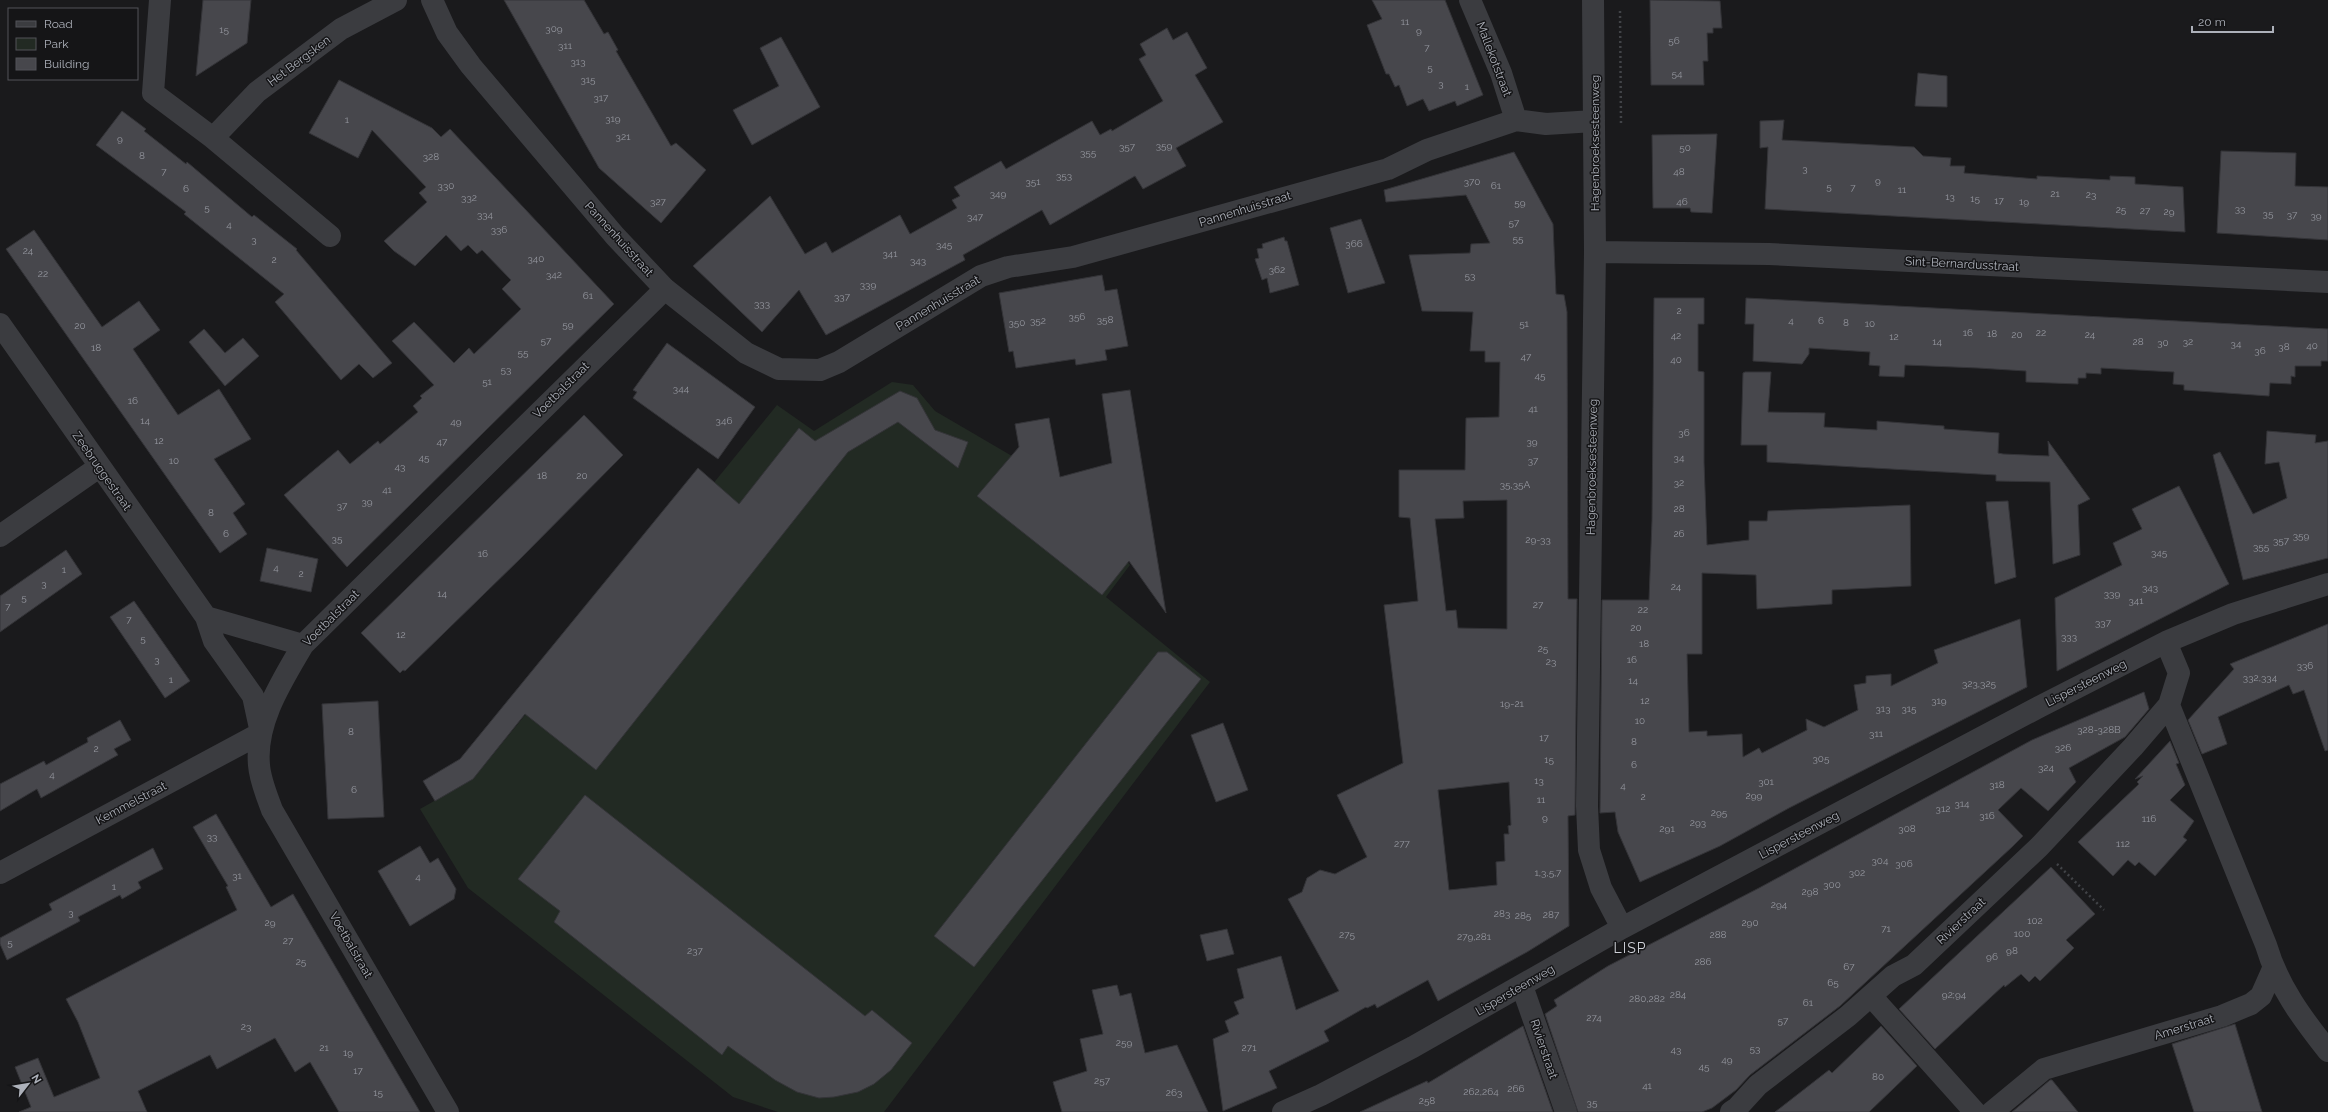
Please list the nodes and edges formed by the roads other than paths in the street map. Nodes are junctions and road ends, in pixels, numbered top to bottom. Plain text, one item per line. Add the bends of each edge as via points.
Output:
1 (160, 0) edge
2 (396, 0) edge
3 (432, 0) edge
4 (1470, 0) edge
5 (1593, 0) edge
6 (1516, 120) junction
7 (1594, 121) junction
8 (213, 138) junction
9 (330, 236) dead end
10 (1595, 252) junction
11 (2328, 282) edge
12 (665, 289) junction
13 (0, 324) edge
14 (99, 467) junction
15 (0, 536) edge
16 (2328, 584) edge
17 (206, 617) junction
18 (2166, 642) junction
19 (303, 645) junction
20 (2169, 705) junction
21 (261, 733) junction
22 (0, 873) edge
23 (1622, 928) junction
24 (2273, 969) junction
25 (1522, 986) junction
26 (1871, 996) junction
27 (2328, 1051) edge
28 (448, 1112) edge
29 (1283, 1112) edge
30 (1566, 1112) edge
31 (1731, 1112) edge
32 (1974, 1112) edge
33 (1992, 1112) edge

1 - 8 street via 153,93
2 - 8 street, Het Bergsken via 341,29 257,92
3 - 12 street, Pannenhuisstraat via 447,33 471,66 615,236
4 - 6 street, Mallekotstraat via 1501,74
5 - 7 street, Hagenbroeksesteenweg
6 - 7 street, Pannenhuisstraat via 1546,124
6 - 12 street, Pannenhuisstraat via 1427,150 1388,169 1073,257 1008,267 981,276 886,335 820,370 779,368 746,353
7 - 10 street, Hagenbroeksesteenweg
8 - 9 street
10 - 11 street, Sint-Bernardusstraat via 1769,254
10 - 23 street, Hagenbroeksesteenweg via 1587,806 1589,850 1601,888
12 - 19 street, Voetbalstraat
13 - 14 street, Zeebruggestraat
14 - 15 street
14 - 17 street, Zeebruggestraat
16 - 18 street, Lispersteenweg via 2233,614
17 - 19 street
17 - 21 street, Zeebruggestraat via 214,641 253,696
18 - 20 street, Rivierstraat via 2179,673
18 - 23 street, Lispersteenweg
19 - 21 street, Voetbalstraat via 278,689
20 - 24 street via 2266,945
20 - 26 street, Rivierstraat via 2039,847 1914,965 1893,976
21 - 22 street, Kemmelstraat
21 - 28 street, Voetbalstraat via 259,765 272,810
23 - 25 street, Lispersteenweg
24 - 27 street via 2302,1019
24 - 33 street, Amerstraat via 2261,996 2251,1004 2222,1016 2044,1069
25 - 29 street, Lispersteenweg via 1413,1047
25 - 30 street, Rivierstraat
26 - 31 street, Rivierstraat via 1758,1085 1738,1108
26 - 32 street

